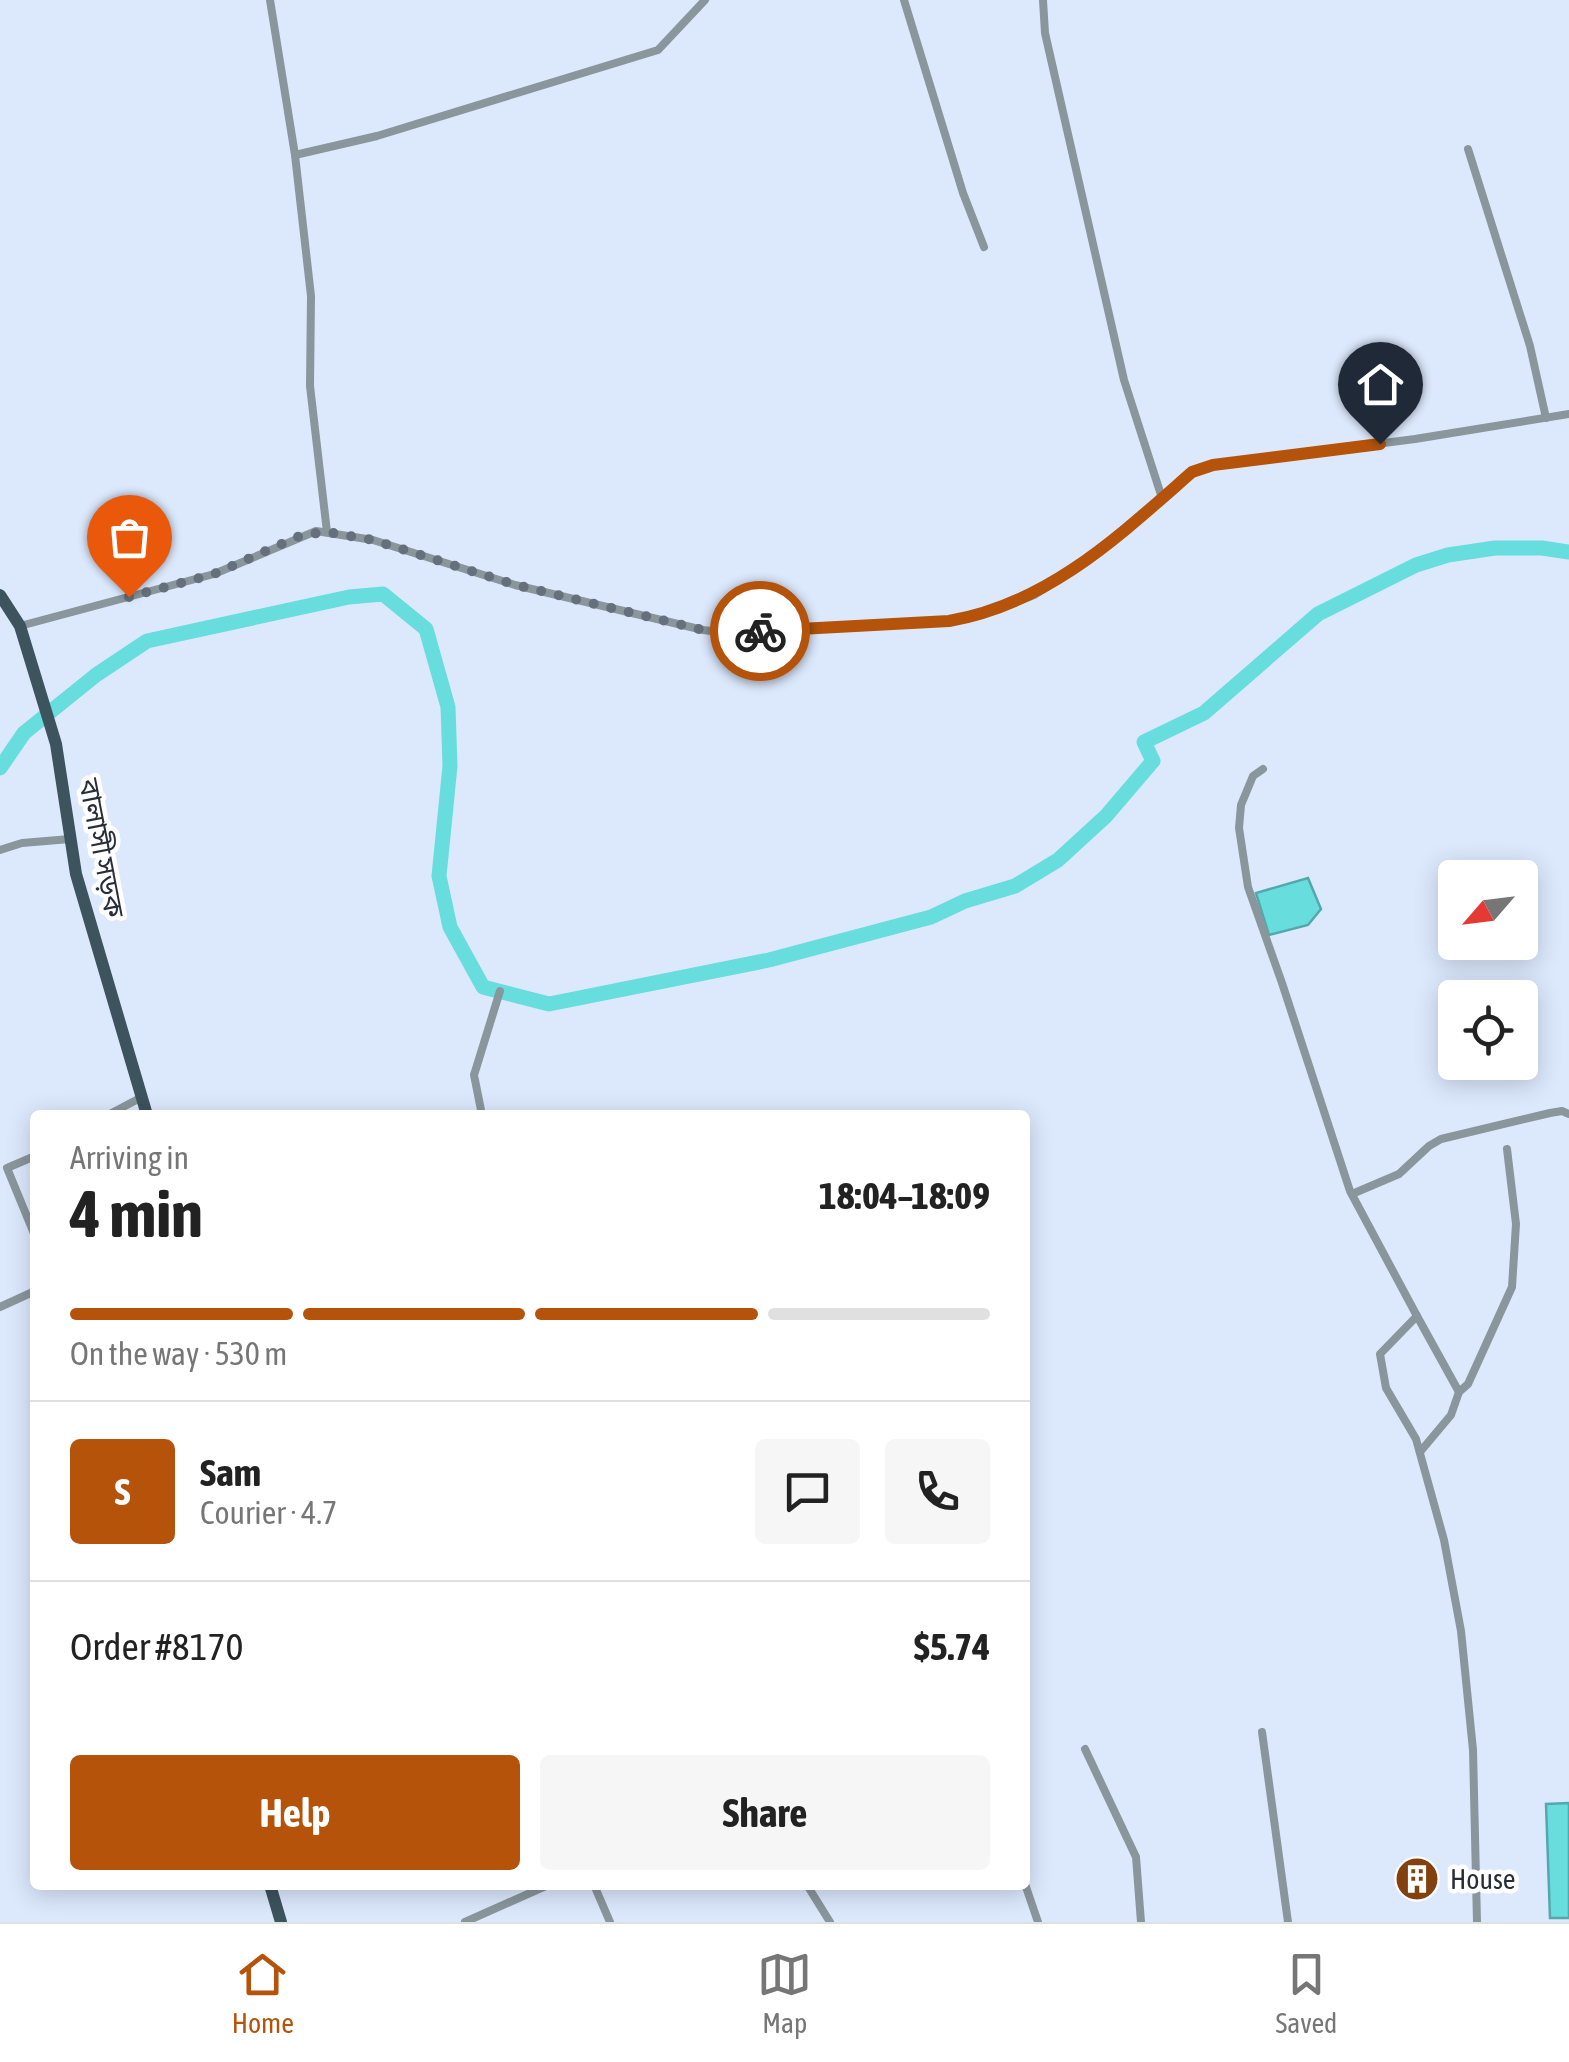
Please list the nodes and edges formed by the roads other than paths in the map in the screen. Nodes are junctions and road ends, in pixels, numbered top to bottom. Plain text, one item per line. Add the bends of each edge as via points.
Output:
1 (270, 0) edge
2 (705, 0) edge
3 (904, 0) edge
4 (1043, 0) edge
5 (1468, 150) dead end
6 (295, 154) junction
7 (984, 247) dead end
8 (1569, 414) edge
9 (1546, 418) junction
10 (1162, 498) junction
11 (327, 532) junction
12 (0, 595) edge
13 (20, 626) junction
14 (1263, 768) dead end
15 (70, 839) junction
16 (0, 850) edge
17 (500, 991) dead end
18 (142, 1098) junction
19 (118, 1110) edge
20 (146, 1110) edge
21 (481, 1110) edge
22 (1569, 1114) edge
23 (1507, 1148) dead end
24 (30, 1158) edge
25 (1352, 1194) junction
26 (30, 1224) edge
27 (30, 1292) edge
28 (0, 1307) edge
29 (1416, 1316) junction
30 (1459, 1392) junction
31 (1419, 1453) junction
32 (1262, 1732) dead end
33 (1085, 1749) dead end
34 (271, 1890) edge
35 (537, 1890) edge
36 (596, 1890) edge
37 (810, 1890) edge
38 (1027, 1890) edge
39 (281, 1922) edge
40 (465, 1922) edge
41 (610, 1922) edge
42 (830, 1922) edge
43 (1038, 1922) edge
44 (1142, 1922) edge
45 (1288, 1922) edge
46 (1477, 1922) edge

1 - 6 street
2 - 6 street via 658,50 376,136
3 - 7 street
4 - 10 street via 1124,380
5 - 9 street
6 - 11 street
8 - 9 street
9 - 10 street via 1213,465 1192,472
10 - 11 street via 1079,567 1034,595 974,617 727,633
11 - 13 street via 302,535 214,574
12 - 13 main road, বালাসী সড়ক
13 - 15 main road, বালাসী সড়ক via 56,744
14 - 25 street via 1241,805 1248,887
15 - 16 street
15 - 18 main road, বালাসী সড়ক
17 - 21 street via 474,1074
18 - 19 street
18 - 20 main road, বালাসী সড়ক
22 - 25 street via 1440,1139 1399,1174
23 - 30 street via 1516,1224 1512,1286
24 - 26 street via 7,1168
25 - 29 street
27 - 28 street
29 - 30 street
29 - 31 street via 1380,1354 1386,1388
30 - 31 street via 1451,1415
31 - 46 street via 1461,1631 1473,1750
32 - 45 street
33 - 44 street via 1136,1857
34 - 39 main road
35 - 40 street
36 - 41 street
37 - 42 street
38 - 43 street

